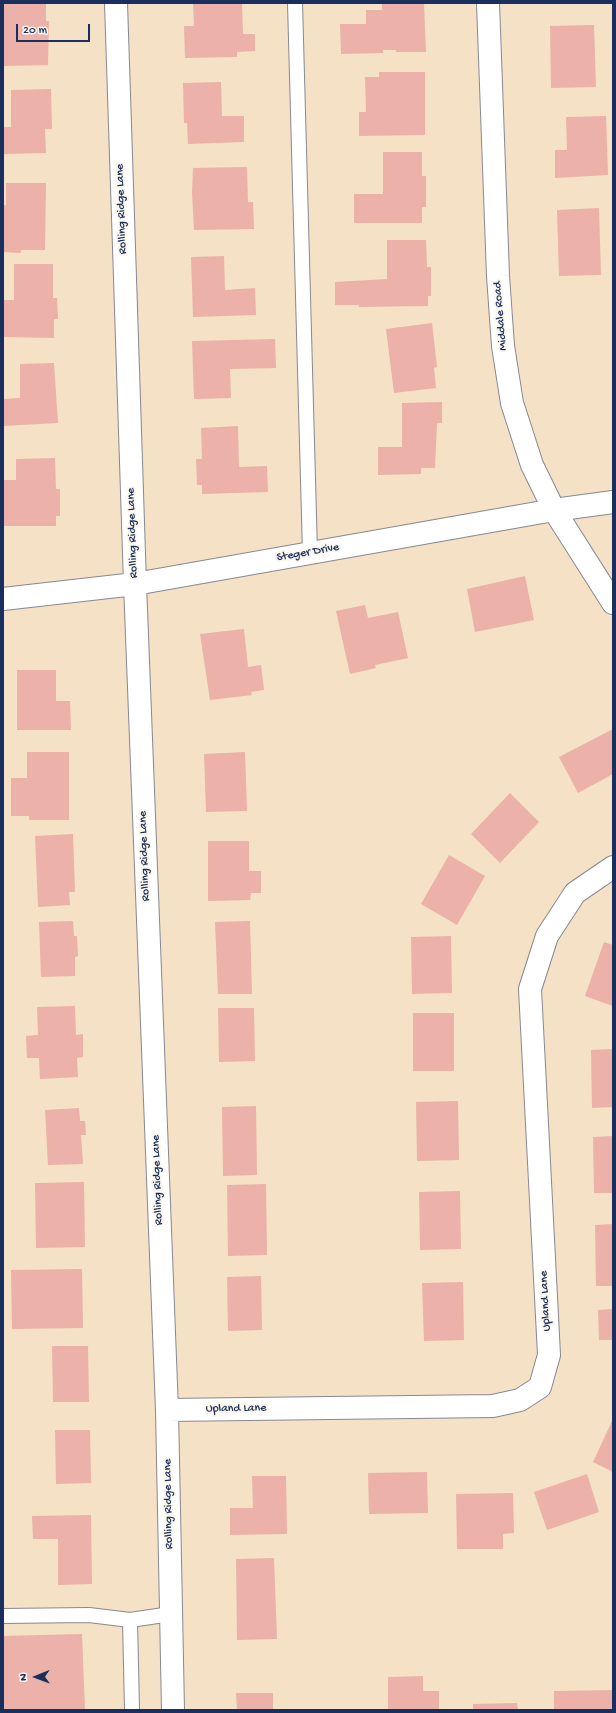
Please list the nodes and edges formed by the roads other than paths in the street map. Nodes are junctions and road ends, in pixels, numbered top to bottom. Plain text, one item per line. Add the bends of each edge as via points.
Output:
1 (116, 3) edge
2 (294, 3) edge
3 (488, 3) edge
4 (613, 502) edge
5 (554, 510) junction
6 (310, 553) junction
7 (134, 584) junction
8 (3, 599) edge
9 (613, 603) edge
10 (613, 867) edge
11 (167, 1410) junction
12 (171, 1614) junction
13 (3, 1616) edge
14 (130, 1620) junction
15 (132, 1710) edge
16 (173, 1710) edge

1 - 7 street, Rolling Ridge Lane
2 - 6 lane
3 - 5 street, Middale Road via 503,346 512,403 532,465
4 - 5 street, Steger Drive
5 - 6 street, Steger Drive
5 - 9 street, Middale Road
6 - 7 street, Steger Drive
7 - 8 street, Steger Drive
7 - 11 street, Rolling Ridge Lane
10 - 11 street, Upland Lane via 576,893 546,936 530,989 549,1355 540,1387 520,1400 493,1406
11 - 12 street, Rolling Ridge Lane
12 - 14 lane
12 - 16 street, Rolling Ridge Lane
13 - 14 lane via 90,1615
14 - 15 lane

